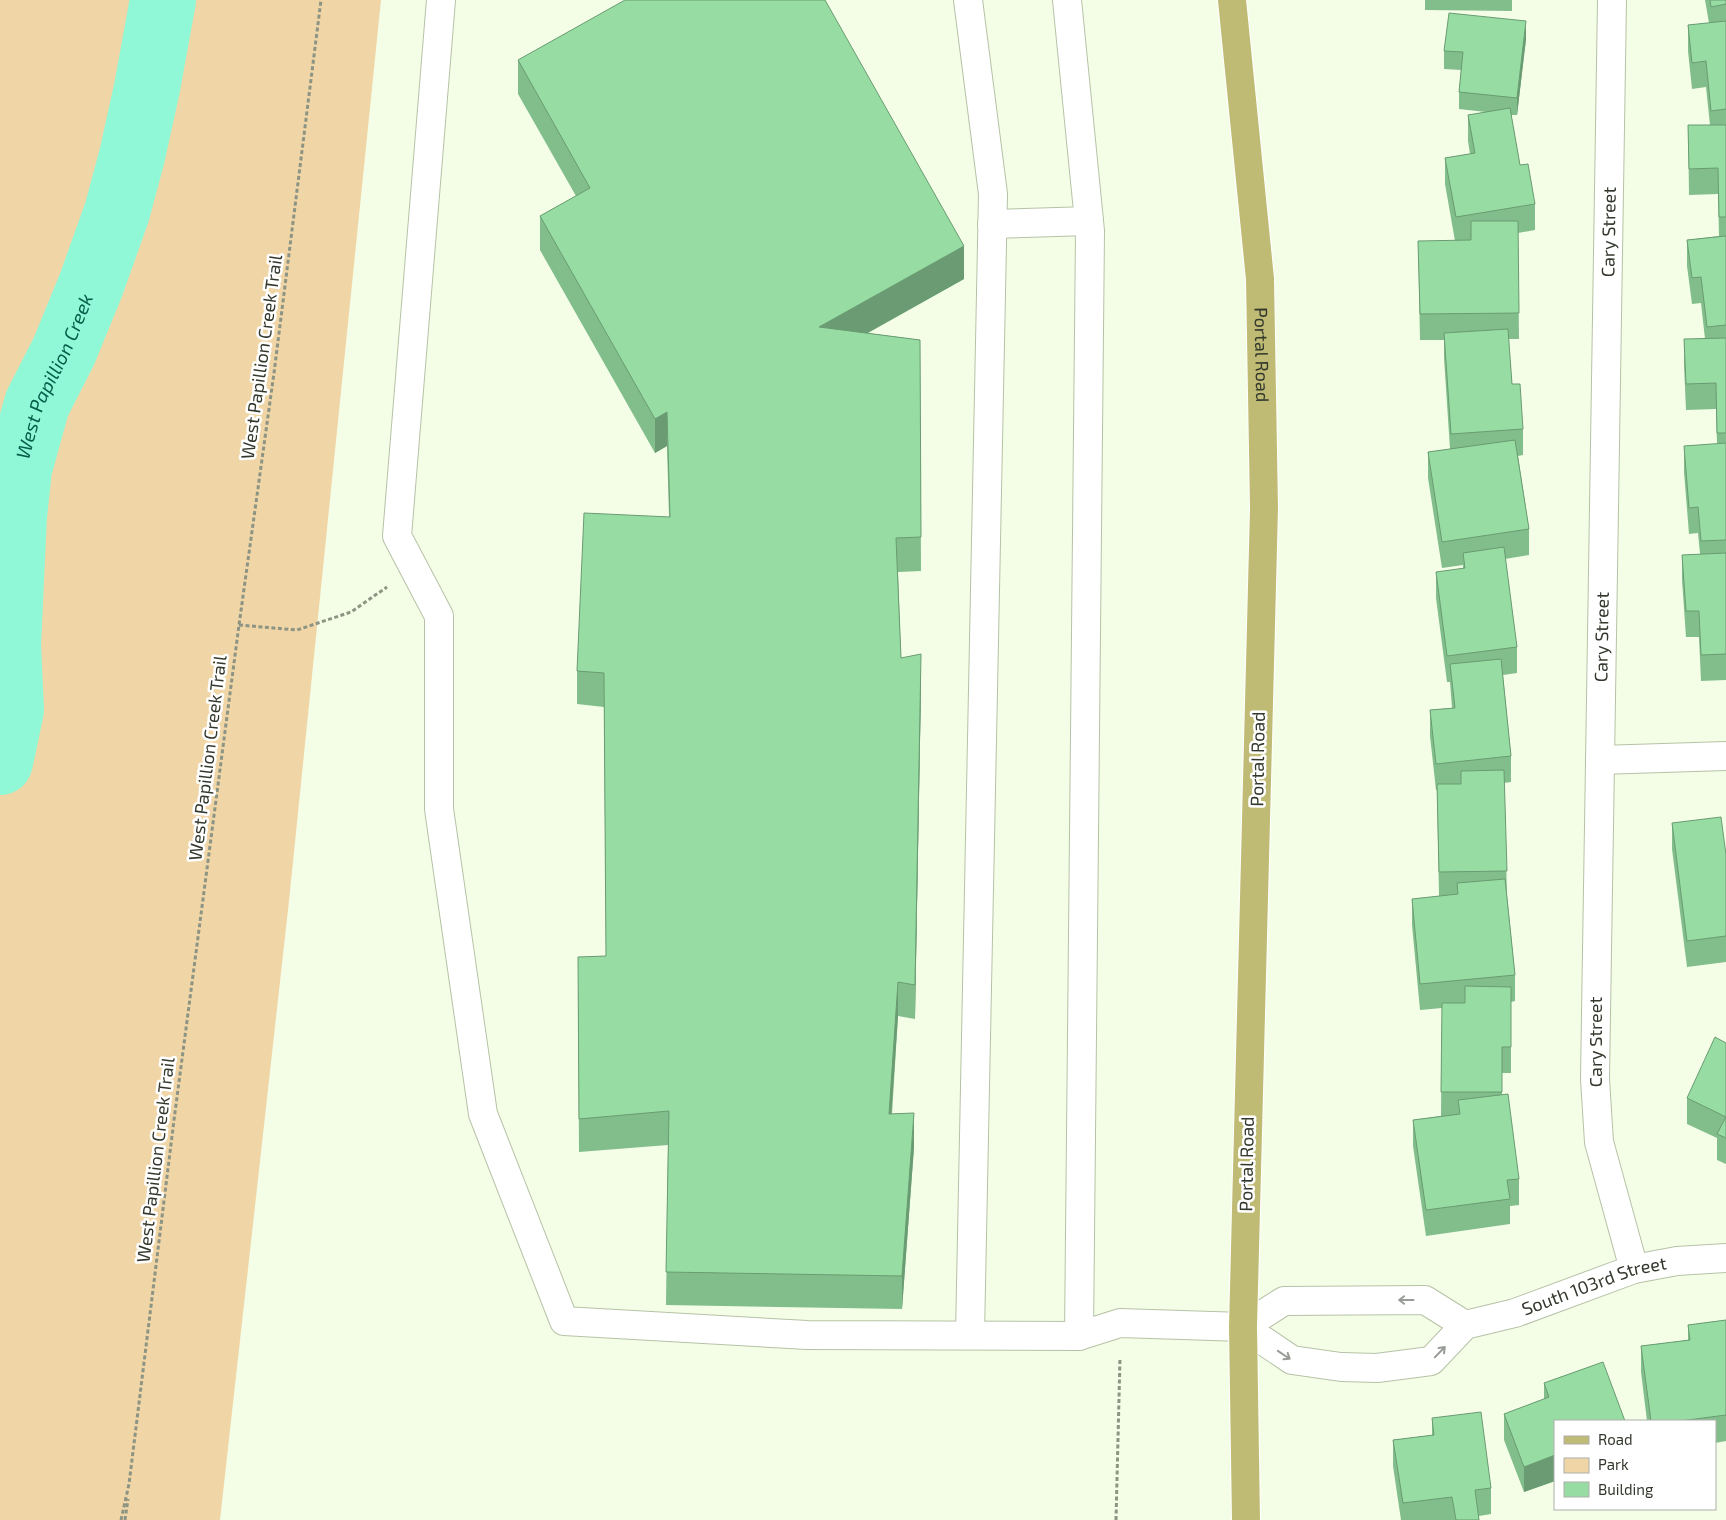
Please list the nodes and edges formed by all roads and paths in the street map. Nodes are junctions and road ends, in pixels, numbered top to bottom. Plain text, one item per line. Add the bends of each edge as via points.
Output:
1 (321, 0) edge
2 (441, 0) edge
3 (968, 0) edge
4 (1067, 0) edge
5 (1232, 0) edge
6 (1612, 0) edge
7 (1089, 221) junction
8 (992, 224) junction
9 (414, 568) junction
10 (239, 625) junction
11 (1726, 756) edge
12 (1600, 760) junction
13 (1726, 1258) edge
14 (1634, 1269) junction
15 (1120, 1323) junction
16 (1465, 1326) junction
17 (1243, 1327) junction
18 (970, 1336) junction
19 (1079, 1336) junction
20 (130, 1484) junction
21 (120, 1520) edge
22 (125, 1520) edge
23 (1116, 1520) edge
24 (1246, 1520) edge

1 - 10 path, West Papillion Creek Trail
2 - 9 street via 397,536
3 - 8 street via 993,194
4 - 7 street
5 - 17 main road, Portal Road via 1260,279 1264,508
6 - 12 street, Cary Street
7 - 8 street
7 - 19 street
8 - 18 street
9 - 10 path via 351,612 297,630
9 - 18 street via 439,616 439,809 482,1114 564,1321 807,1335
10 - 20 path, West Papillion Creek Trail
11 - 12 street
12 - 14 street, Cary Street via 1595,1079 1599,1142
13 - 14 street, South 103rd Street via 1677,1261
14 - 16 street, South 103rd Street via 1515,1312
15 - 17 street
15 - 19 street
15 - 23 path
16 -> 17 street via 1425,1300 1284,1301
17 -> 16 street via 1292,1360 1377,1368 1431,1361
17 - 24 main road, Portal Road
18 - 19 street
20 - 21 path, West Papillion Creek Trail
20 - 22 path

